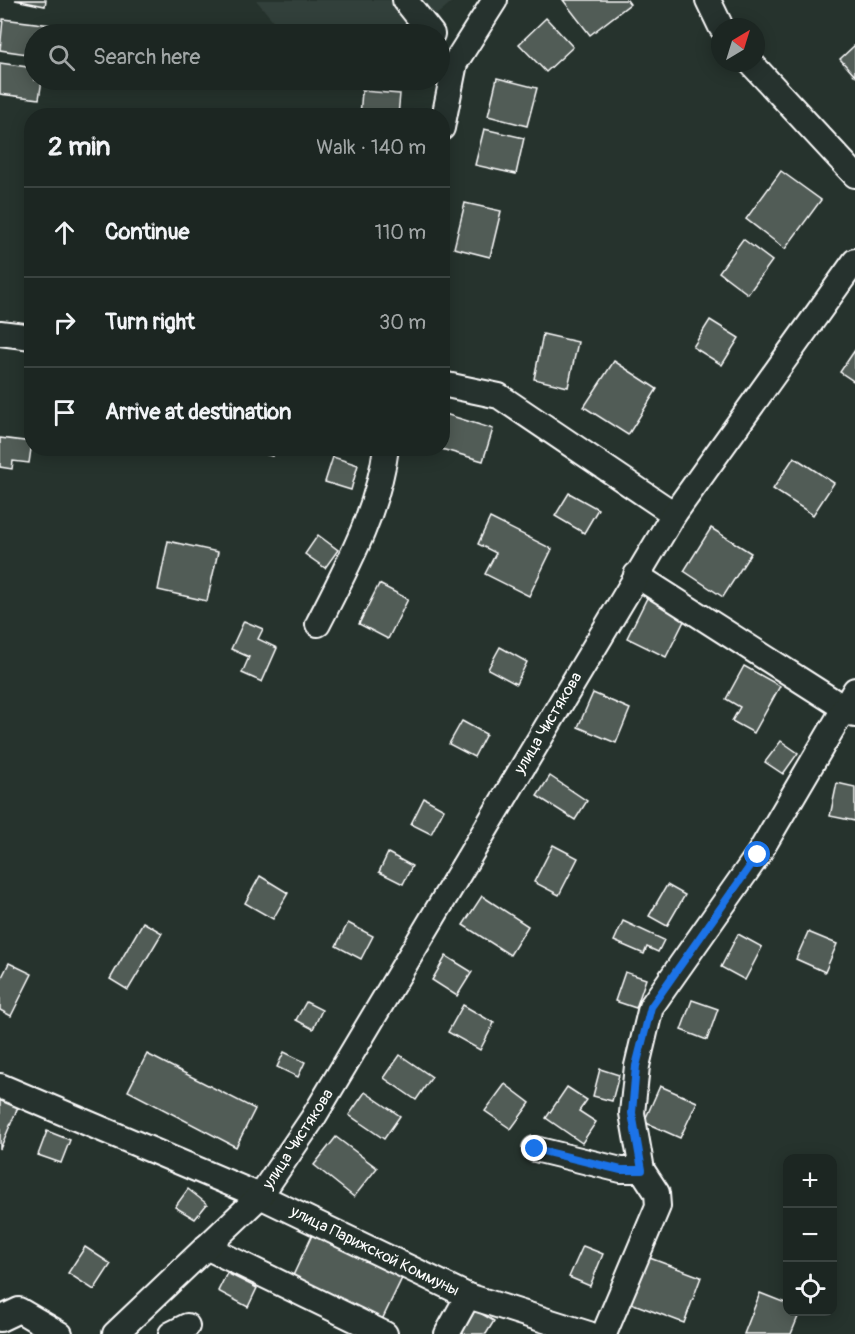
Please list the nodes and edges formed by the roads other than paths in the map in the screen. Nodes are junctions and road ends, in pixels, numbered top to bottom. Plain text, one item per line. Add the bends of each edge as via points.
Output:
1 (405, 0) edge
2 (495, 0) edge
3 (708, 0) edge
4 (717, 18) edge
5 (424, 24) edge
6 (450, 57) edge
7 (455, 63) junction
8 (759, 72) edge
9 (450, 88) edge
10 (450, 90) edge
11 (446, 108) edge
12 (855, 175) edge
13 (855, 261) edge
14 (0, 333) edge
15 (24, 336) edge
16 (450, 386) edge
17 (385, 456) edge
18 (674, 514) junction
19 (636, 575) junction
20 (318, 624) dead end
21 (852, 703) edge
22 (0, 1086) edge
23 (535, 1149) dead end
24 (642, 1170) junction
25 (260, 1196) junction
26 (206, 1247) junction
27 (468, 1296) junction
28 (0, 1318) edge
29 (60, 1334) edge
30 (115, 1334) edge
31 (385, 1334) edge
32 (447, 1334) edge
33 (589, 1334) edge
34 (604, 1334) edge

1 - 5 street
2 - 7 street
3 - 4 street
6 - 7 street
7 - 9 street
8 - 12 street
10 - 11 street
13 - 18 street, улица Чистякова
14 - 15 street
16 - 18 street via 499,396
17 - 20 street via 355,552
18 - 19 street, улица Чистякова
19 - 21 street
19 - 25 street, улица Чистякова via 313,1119
21 - 24 street via 758,855 651,1007 636,1066 632,1113
22 - 25 street, улица Парижской Коммуны
23 - 24 street via 621,1170
24 - 34 street via 657,1193 658,1206
25 - 26 street, улица Чистякова
25 - 27 street, улица Парижской Коммуны
26 - 30 street, улица Чистякова
26 - 31 street
27 - 32 street
27 - 33 street, улица Парижской Коммуны
28 - 29 street via 19,1310

